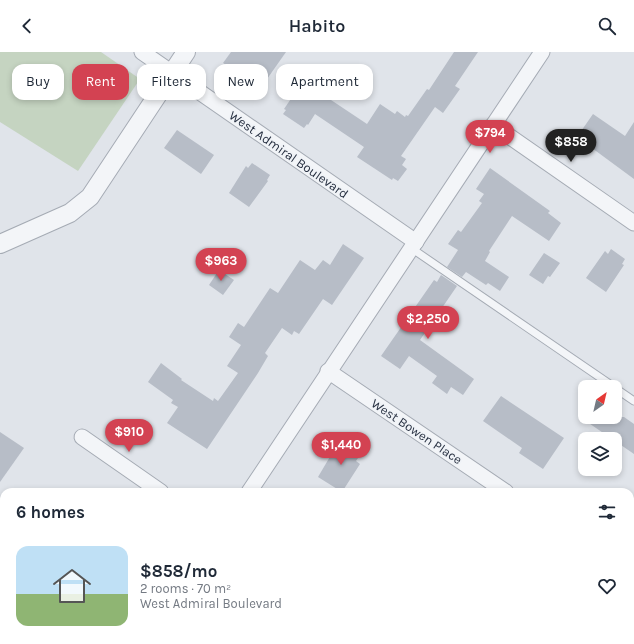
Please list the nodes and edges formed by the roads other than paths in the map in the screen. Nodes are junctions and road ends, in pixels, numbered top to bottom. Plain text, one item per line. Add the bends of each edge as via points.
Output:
1 (142, 52) edge
2 (186, 52) edge
3 (542, 52) edge
4 (159, 64) edge
5 (178, 64) edge
6 (206, 97) edge
7 (154, 100) edge
8 (493, 125) junction
9 (634, 223) edge
10 (0, 244) edge
11 (413, 245) junction
12 (328, 371) junction
13 (604, 380) edge
14 (622, 393) edge
15 (634, 401) edge
16 (82, 437) dead end
17 (155, 488) edge
18 (253, 488) edge
19 (500, 488) edge

1 - 4 street, West Admiral Boulevard
2 - 5 street
3 - 8 street
6 - 11 street, West Admiral Boulevard
7 - 10 street via 90,197 70,213
8 - 9 street
8 - 11 street
11 - 12 street
11 - 13 lane
12 - 18 street
12 - 19 street, West Bowen Place
14 - 15 lane
16 - 17 street

